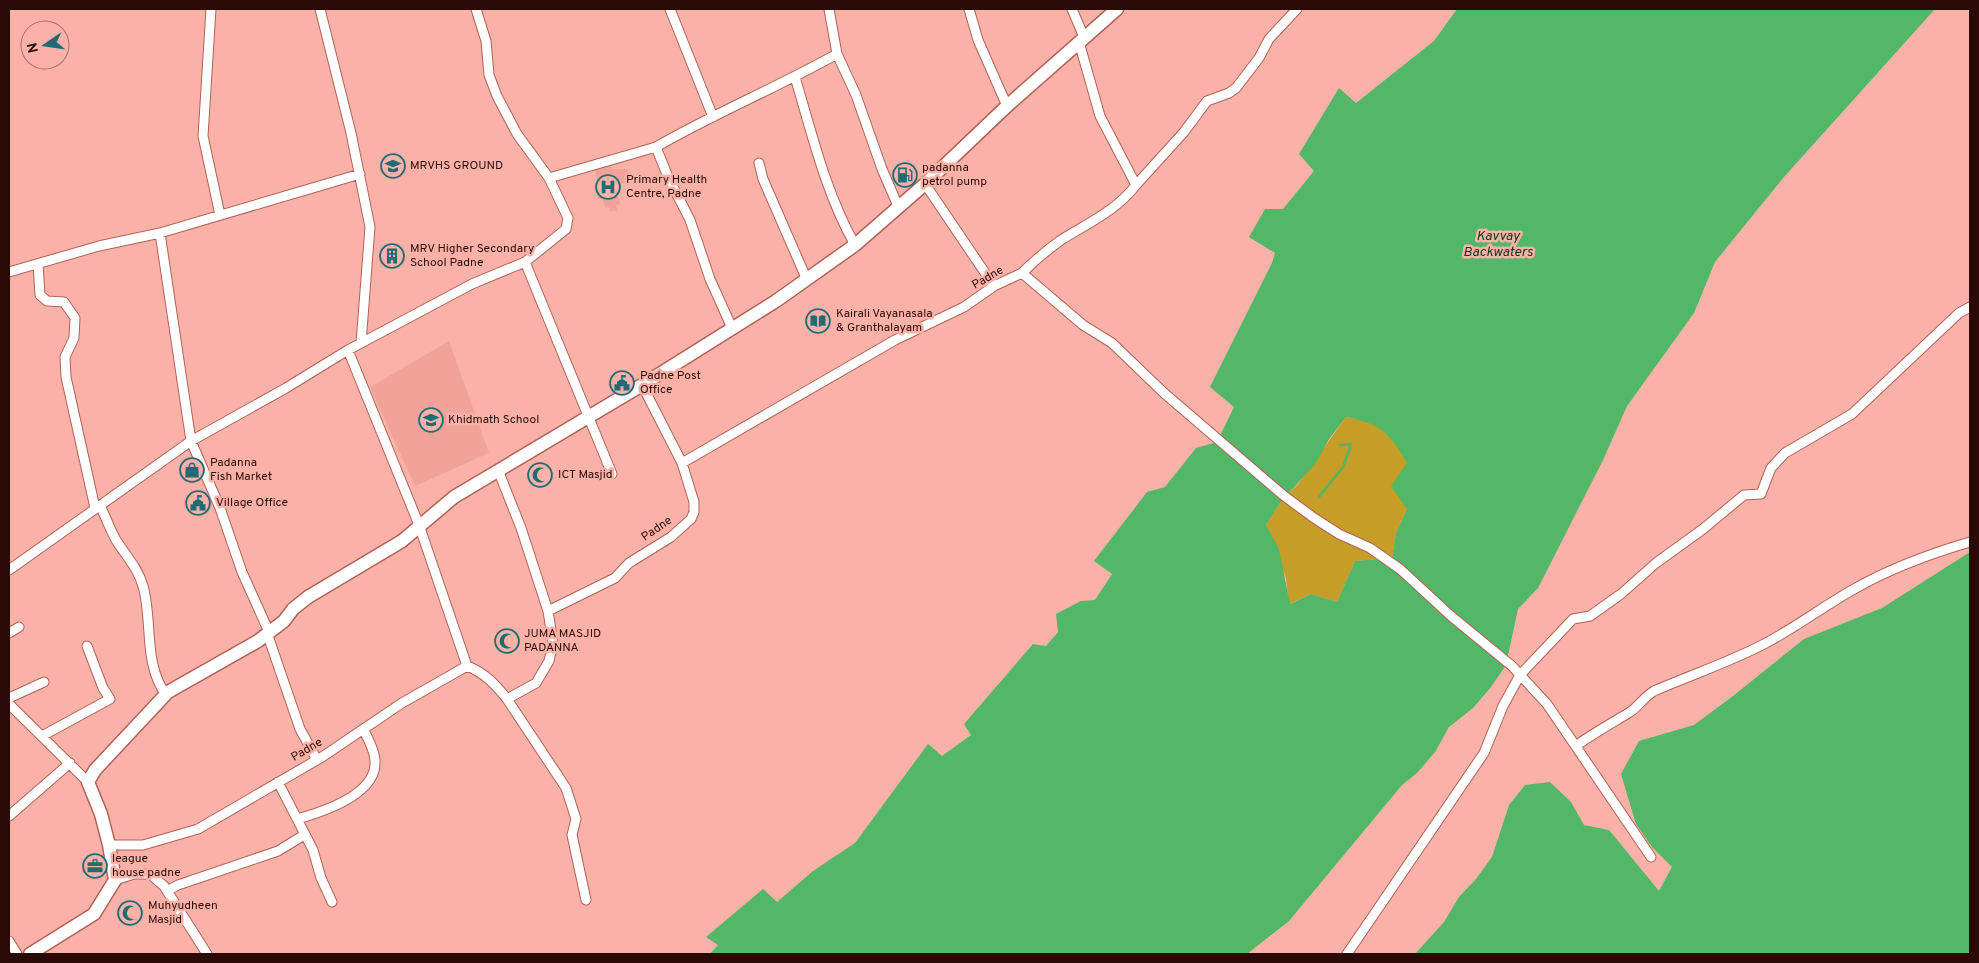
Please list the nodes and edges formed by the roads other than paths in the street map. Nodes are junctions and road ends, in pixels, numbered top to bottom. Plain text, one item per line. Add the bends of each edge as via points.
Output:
1 (211, 9) edge
2 (320, 9) edge
3 (476, 9) edge
4 (670, 9) edge
5 (829, 9) edge
6 (969, 9) edge
7 (1072, 9) edge
8 (1117, 9) edge
9 (1297, 9) edge
10 (1082, 40) junction
11 (837, 54) junction
12 (796, 77) junction
13 (1007, 106) junction
14 (713, 117) junction
15 (656, 147) junction
16 (759, 163) dead end
17 (360, 174) junction
18 (549, 178) junction
19 (925, 184) junction
20 (1136, 185) junction
21 (898, 206) junction
22 (220, 215) junction
23 (160, 233) junction
24 (855, 245) junction
25 (525, 262) junction
26 (38, 264) junction
27 (9, 272) edge
28 (1022, 273) junction
29 (807, 280) junction
30 (994, 286) junction
31 (1970, 307) edge
32 (732, 328) junction
33 (362, 343) junction
34 (348, 350) junction
35 (642, 385) junction
36 (588, 418) junction
37 (191, 441) junction
38 (682, 463) junction
39 (498, 470) junction
40 (612, 474) dead end
41 (97, 506) junction
42 (419, 526) junction
43 (1970, 542) edge
44 (9, 570) edge
45 (548, 611) junction
46 (19, 627) dead end
47 (9, 633) edge
48 (268, 633) junction
49 (87, 646) dead end
50 (467, 666) junction
51 (1520, 675) junction
52 (44, 682) dead end
53 (166, 695) junction
54 (9, 698) edge
55 (507, 699) junction
56 (9, 704) edge
57 (363, 729) junction
58 (42, 736) junction
59 (1577, 745) junction
60 (317, 760) junction
61 (70, 763) junction
62 (88, 782) junction
63 (278, 782) junction
64 (9, 816) edge
65 (297, 819) junction
66 (304, 835) junction
67 (110, 845) junction
68 (1652, 858) dead end
69 (115, 880) junction
70 (167, 892) junction
71 (586, 900) dead end
72 (332, 902) dead end
73 (9, 941) edge
74 (17, 954) edge
75 (30, 954) edge
76 (207, 954) edge
77 (1347, 954) edge

1 - 22 street via 203,136
2 - 17 street
3 - 18 street via 497,96 523,142
4 - 14 street
5 - 11 street
6 - 13 street via 978,40
7 - 10 street
8 - 10 main road
9 - 20 street via 1269,39 1236,88 1207,101
10 - 13 main road
10 - 20 street via 1100,116
11 - 12 street
11 - 21 street
12 - 14 street
12 - 24 street via 822,167 843,224
13 - 19 main road
14 - 15 street
15 - 18 street
15 - 32 street via 690,220 710,280
16 - 29 street
17 - 22 street
17 - 33 street via 370,227
18 - 25 street via 568,218 566,230
19 - 21 main road
19 - 30 street
20 - 28 street via 1107,214 1059,242
21 - 24 main road
22 - 23 street
23 - 26 street
23 - 37 street
24 - 29 main road
25 - 33 street via 472,284
25 - 36 street
26 - 27 street
26 - 41 street via 40,295 47,302 64,302 75,318 74,338 65,357 66,377
28 - 30 street, Padne
28 - 51 street, Padne via 1083,325 1112,343 1191,417 1314,518 1370,548 1400,569
29 - 32 main road
30 - 38 street, Padne via 964,307 895,340
31 - 51 street via 1959,313 1852,414 1785,453 1771,468 1761,494 1744,495 1656,562 1621,594 1590,616 1573,618
32 - 35 main road
33 - 34 street
34 - 37 street
34 - 42 street
35 - 36 main road
35 - 38 street
36 - 39 main road
36 - 40 street
37 - 41 street
37 - 48 street
38 - 45 street, Padne via 694,502 691,519 671,537 629,563 615,578
39 - 42 main road via 454,497
39 - 45 street
41 - 44 street
41 - 53 street via 136,566 143,588 147,636 158,684
42 - 48 main road via 402,541 308,597
42 - 50 street
43 - 59 street via 1935,551 1890,570 1765,644 1654,691 1630,712
45 - 55 street via 553,643 549,661 536,683
46 - 47 street
48 - 53 main road
48 - 60 street via 300,729
49 - 58 street via 110,699
50 - 55 street via 495,683
50 - 57 street, Padne
51 - 59 street, Padne via 1547,704
51 - 77 street via 1484,753
52 - 54 street
53 - 62 main road
55 - 71 street via 566,788 576,819 572,835
56 - 58 street
57 - 60 street, Padne
57 - 65 street via 376,763 364,788 333,806
58 - 61 street
59 - 68 street, Padne
60 - 63 street, Padne
61 - 62 street
61 - 64 street
62 - 67 main road
63 - 65 street
63 - 67 street, Padne via 198,829 144,845
65 - 66 street
66 - 70 street via 278,852 178,885
66 - 72 street via 313,850
67 - 69 main road
69 - 70 street via 134,874 150,874
69 - 75 main road via 94,914
70 - 76 street
73 - 74 street

